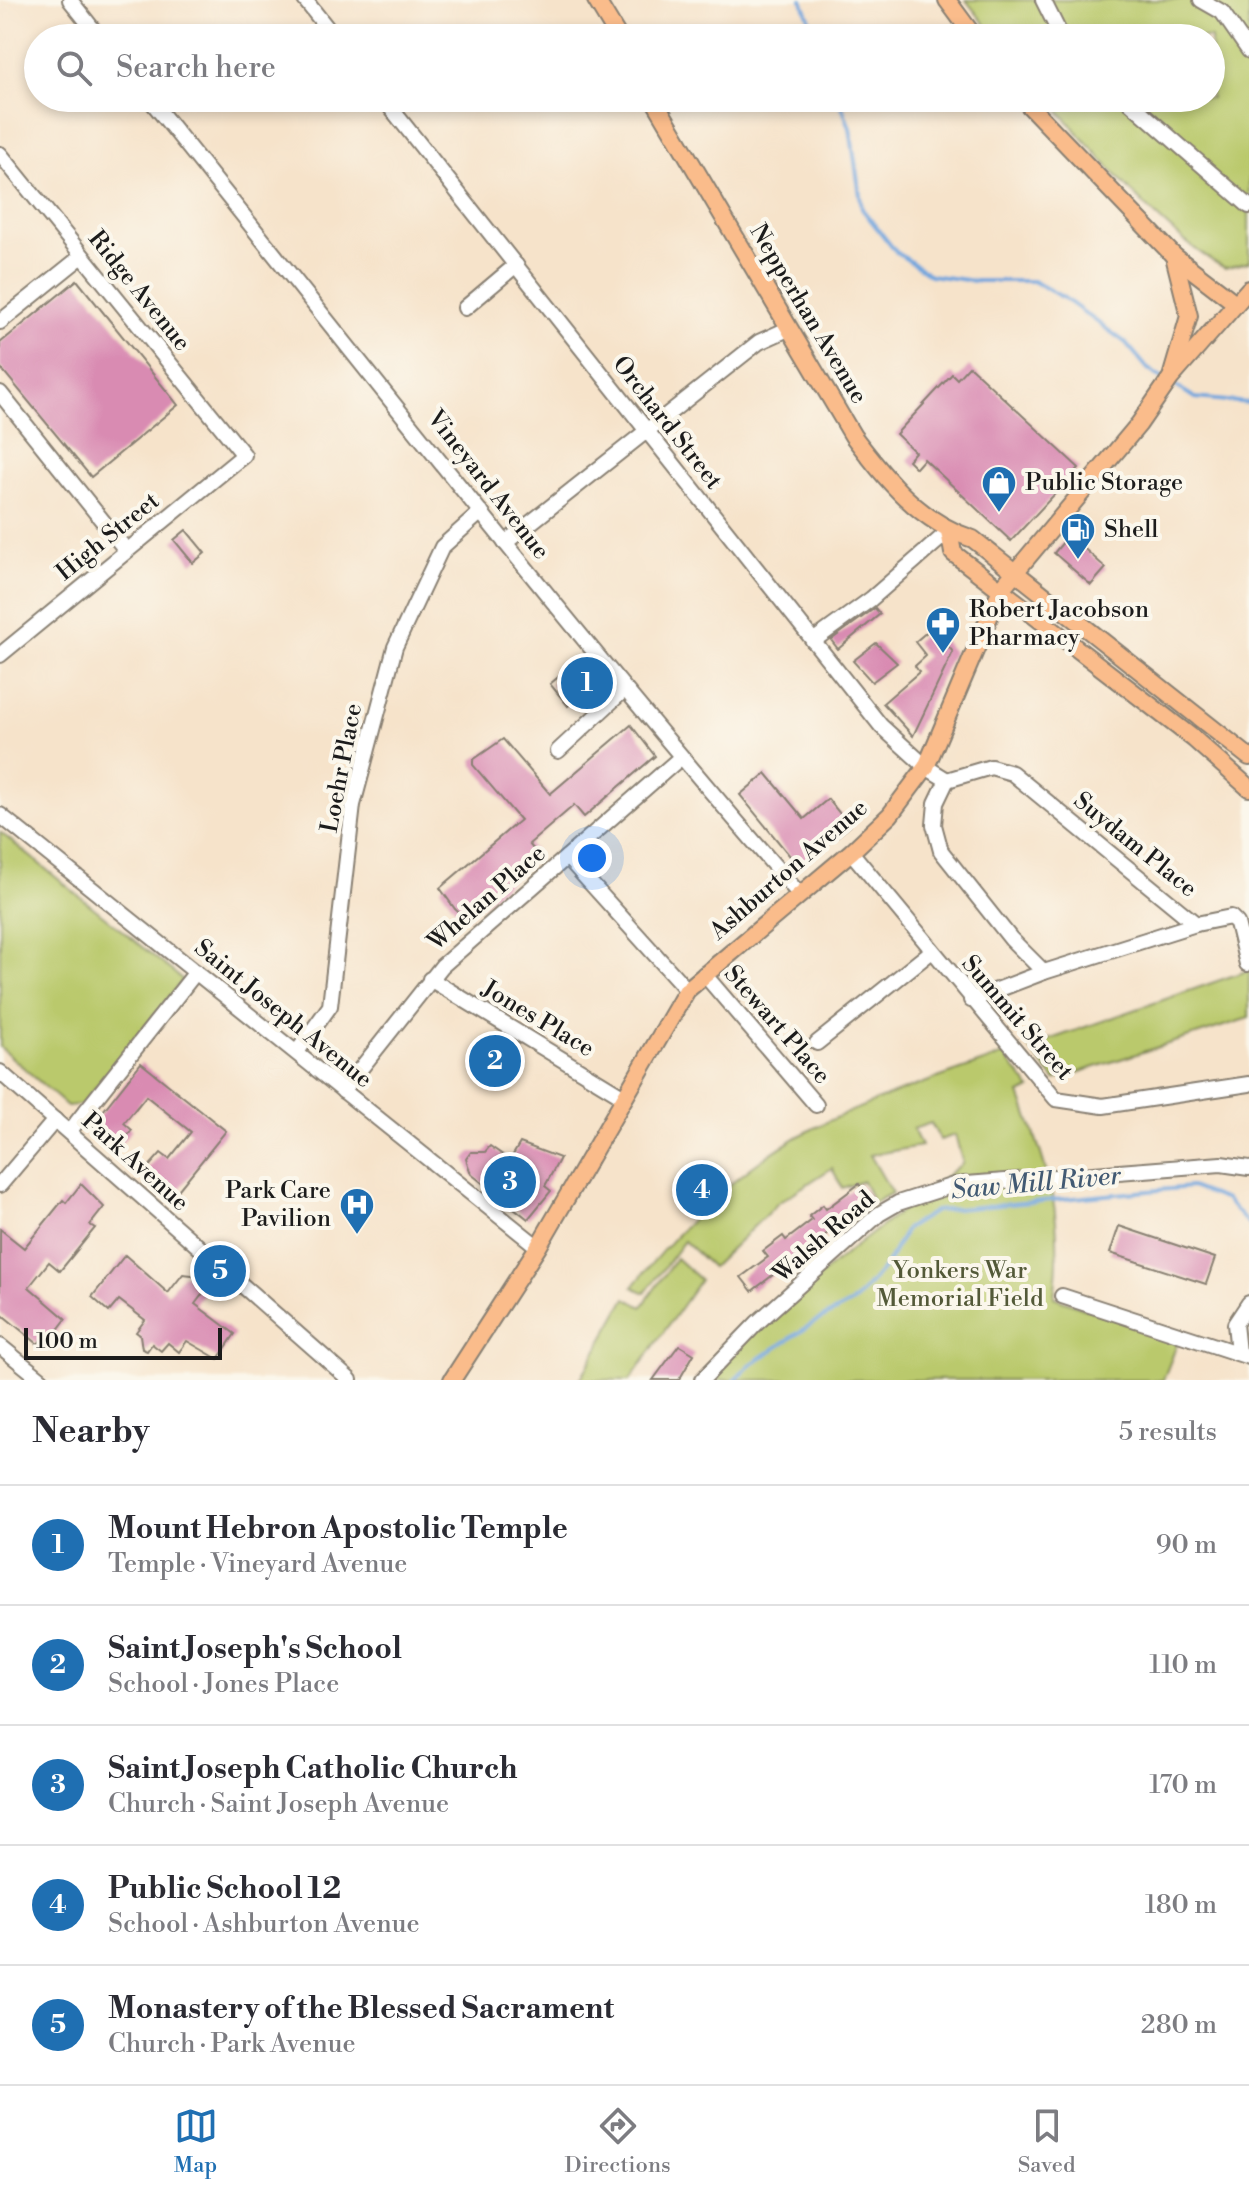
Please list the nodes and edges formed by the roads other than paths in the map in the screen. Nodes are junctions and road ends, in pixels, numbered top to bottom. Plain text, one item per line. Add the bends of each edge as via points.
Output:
1 (70, 0) edge
2 (305, 0) edge
3 (596, 0) edge
4 (947, 0) edge
5 (1043, 0) edge
6 (1201, 0) edge
7 (89, 24) edge
8 (324, 24) edge
9 (611, 24) edge
10 (965, 24) edge
11 (1055, 24) edge
12 (1249, 51) edge
13 (160, 112) edge
14 (394, 112) edge
15 (661, 112) edge
16 (1035, 112) edge
17 (1141, 112) edge
18 (0, 154) edge
19 (1249, 206) edge
20 (82, 256) junction
21 (1174, 256) junction
22 (516, 265) junction
23 (1249, 289) edge
24 (1242, 307) edge
25 (465, 308) dead end
26 (0, 322) edge
27 (788, 329) junction
28 (1170, 379) junction
29 (0, 393) edge
30 (645, 431) junction
31 (244, 455) joint
32 (481, 512) junction
33 (949, 531) junction
34 (505, 543) junction
35 (126, 550) junction
36 (1014, 573) junction
37 (1001, 589) junction
38 (813, 641) junction
39 (0, 655) edge
40 (625, 689) junction
41 (558, 751) dead end
42 (1249, 757) edge
43 (680, 758) junction
44 (926, 767) junction
45 (947, 780) junction
46 (1249, 788) edge
47 (0, 815) edge
48 (851, 852) junction
49 (567, 857) junction
50 (800, 895) junction
51 (1196, 924) junction
52 (932, 951) junction
53 (1247, 964) dead end
54 (196, 972) junction
55 (1044, 972) junction
56 (704, 974) junction
57 (430, 979) junction
58 (687, 990) junction
59 (971, 1000) junction
60 (817, 1043) dead end
61 (297, 1052) junction
62 (0, 1072) edge
63 (1249, 1084) edge
64 (343, 1091) junction
65 (624, 1097) junction
66 (816, 1105) dead end
67 (55, 1120) junction
68 (69, 1132) junction
69 (1247, 1168) edge
70 (0, 1185) edge
71 (538, 1247) junction
72 (1062, 1296) dead end
73 (1249, 1303) edge
74 (1235, 1324) junction
75 (1204, 1341) junction
76 (0, 1346) edge
77 (1244, 1354) edge
78 (42, 1380) edge
79 (350, 1380) edge
80 (452, 1380) edge
81 (702, 1380) edge

1 - 7 street
2 - 8 street
3 - 9 main road
4 - 10 main road
5 - 11 street
6 - 12 street via 1222,12
13 - 32 street, Vineyard Avenue
14 - 22 street, Orchard Street
15 - 27 main road, Nepperhan Avenue
16 - 21 main road
17 - 19 street
18 - 20 street, Ridge Avenue
20 - 26 street
20 - 31 street, Ridge Avenue
21 - 24 main road
21 - 28 main road via 1189,316
22 - 25 street
22 - 30 street, Orchard Street
23 - 24 main road, Ashburton Avenue
24 - 28 main road, Ashburton Avenue
27 - 30 street via 759,342
27 - 33 main road, Nepperhan Avenue via 853,436 893,488
28 - 36 main road, Ashburton Avenue via 1139,424
29 - 35 street
30 - 34 street
30 - 38 street, Orchard Street
31 - 35 street, High Street
32 - 34 street, Vineyard Avenue
32 - 61 street, Loehr Place via 442,547 395,647 353,805 330,1006
33 - 36 main road, Nepperhan Avenue via 973,539
33 - 37 main road, Nepperhan Avenue via 953,553
33 - 38 street
34 - 40 street, Vineyard Avenue
35 - 39 street, High Street
36 - 37 main road, Ashburton Avenue
36 - 42 main road, Nepperhan Avenue
37 - 44 main road, Ashburton Avenue
37 - 46 main road, Nepperhan Avenue
38 - 44 street, Orchard Street via 881,726
40 - 41 street
40 - 43 street, Vineyard Avenue
43 - 49 street, Whelan Place
43 - 50 street, Vineyard Avenue
44 - 45 street, Orchard Street
44 - 48 main road, Ashburton Avenue via 890,815
45 - 51 street, Suydam Place via 991,767 1012,773
45 - 55 street via 936,803 934,825 941,851
47 - 54 street, Saint Joseph Avenue
48 - 50 main road, Ashburton Avenue
48 - 52 street, Summit Street
49 - 57 street, Whelan Place
49 - 58 street
50 - 56 main road, Ashburton Avenue
51 - 53 street via 1231,917
51 - 55 street, Suydam Place
52 - 59 street, Summit Street
52 - 60 street
54 - 61 street, Saint Joseph Avenue
54 - 68 street
55 - 59 street, Suydam Place
56 - 58 main road, Ashburton Avenue
56 - 66 street, Stewart Place
57 - 64 street, Whelan Place
57 - 65 street, Jones Place
58 - 65 main road, Ashburton Avenue
59 - 63 street, Summit Street via 1056,1099 1103,1106
61 - 64 street, Saint Joseph Avenue
62 - 67 street, Park Avenue
64 - 71 street, Saint Joseph Avenue
65 - 71 main road, Ashburton Avenue
67 - 68 street, Park Avenue
67 - 70 street
68 - 79 street, Park Avenue
69 - 81 street, Walsh Road via 954,1185 898,1203 757,1323
71 - 80 main road, Ashburton Avenue
72 - 75 street
73 - 74 street
74 - 75 street via 1218,1338
74 - 77 street
75 - 77 street
76 - 78 street

